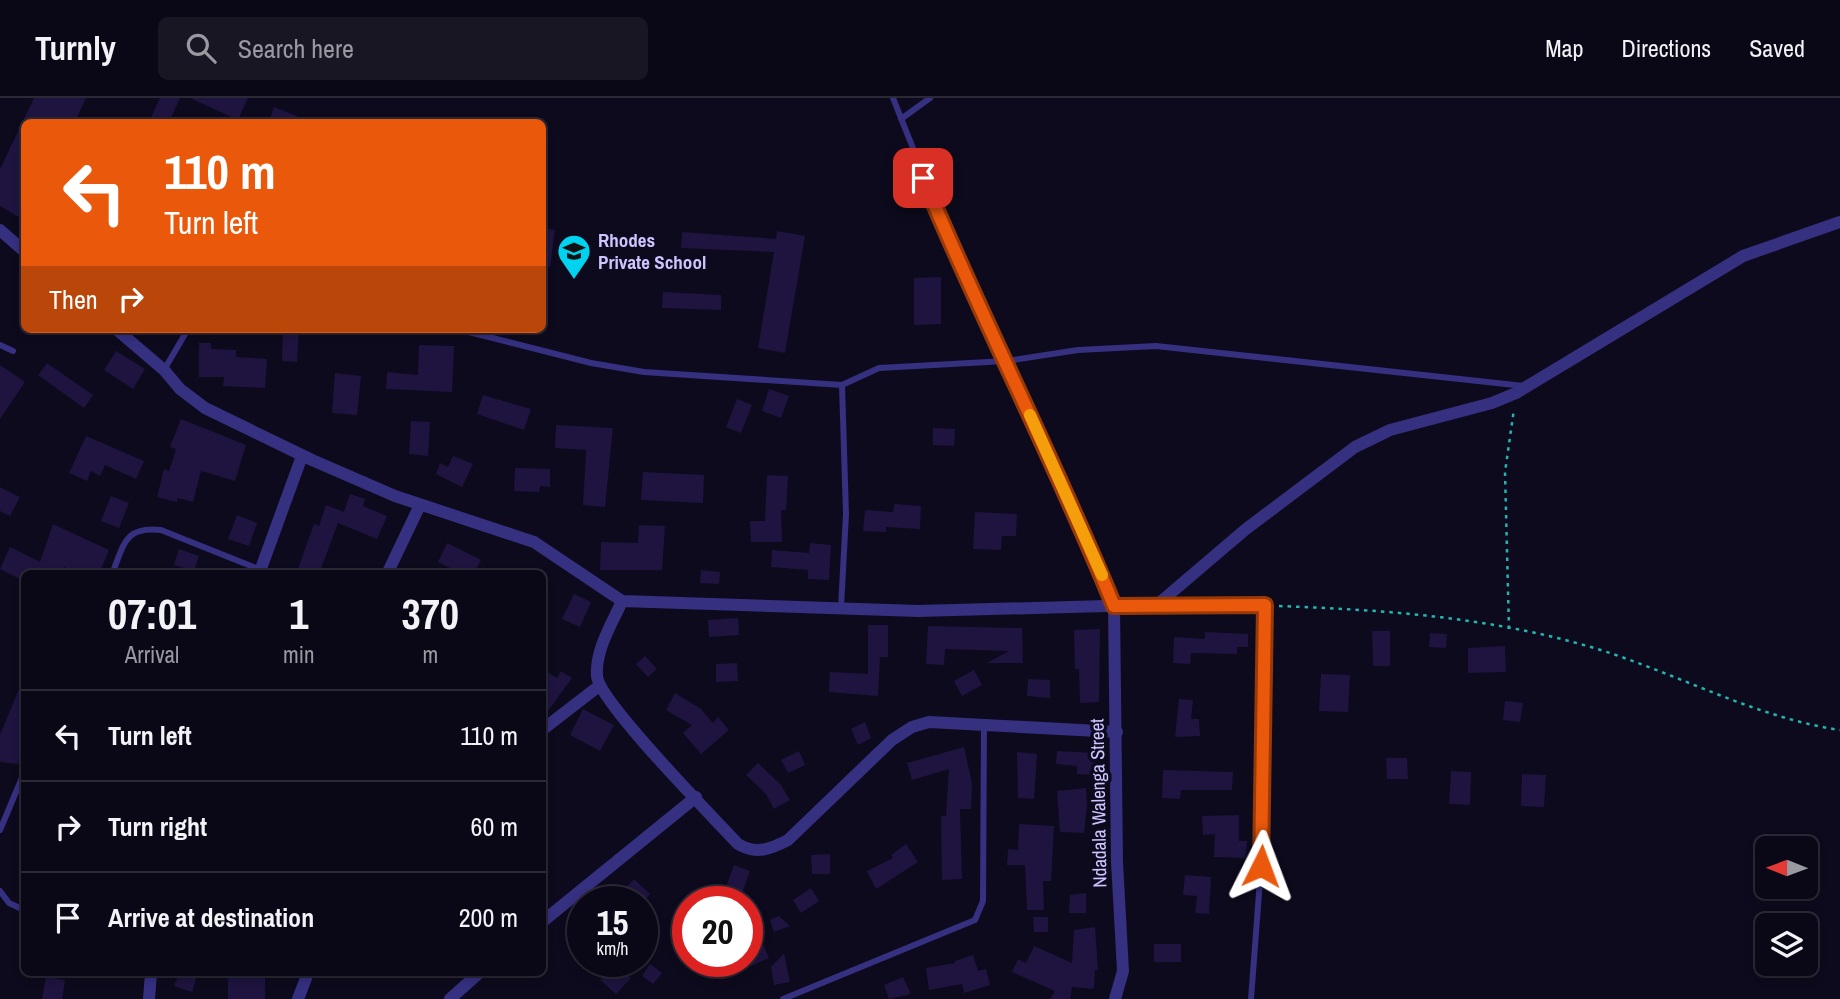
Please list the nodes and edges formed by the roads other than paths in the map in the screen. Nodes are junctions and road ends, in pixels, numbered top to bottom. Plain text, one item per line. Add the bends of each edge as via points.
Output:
1 (893, 98) edge
2 (930, 98) edge
3 (901, 119) junction
4 (1840, 222) edge
5 (0, 230) edge
6 (21, 248) edge
7 (121, 333) edge
8 (186, 333) edge
9 (473, 333) edge
10 (0, 345) edge
11 (13, 351) dead end
12 (1006, 361) junction
13 (164, 370) junction
14 (842, 385) junction
15 (1521, 390) junction
16 (302, 456) junction
17 (419, 505) junction
18 (114, 570) edge
19 (255, 570) edge
20 (261, 570) edge
21 (389, 570) edge
22 (622, 601) junction
23 (1157, 605) junction
24 (1265, 605) joint
25 (1114, 606) junction
26 (841, 608) junction
27 (600, 686) junction
28 (985, 723) junction
29 (546, 727) edge
30 (1117, 732) junction
31 (21, 780) edge
32 (696, 797) junction
33 (0, 830) edge
34 (0, 891) edge
35 (21, 909) edge
36 (546, 919) edge
37 (151, 976) edge
38 (306, 976) edge
39 (476, 976) edge
40 (149, 999) edge
41 (298, 999) edge
42 (450, 999) edge
43 (783, 999) edge
44 (1115, 999) edge
45 (1251, 999) edge

1 - 3 lane
2 - 3 lane
3 - 12 lane via 957,259
4 - 15 street via 1744,256
5 - 6 street
7 - 13 street
8 - 13 lane
9 - 14 lane via 644,372
10 - 11 lane
12 - 14 lane via 879,368
12 - 15 lane via 1156,346
12 - 25 lane
13 - 16 street via 205,408
14 - 26 lane via 846,514
15 - 23 street via 1492,403 1390,430 1355,447 1246,529
16 - 17 street
16 - 20 street
17 - 21 street
17 - 22 street via 534,542
18 - 19 lane via 125,541 144,528 161,530
22 - 26 street
22 - 27 street via 598,662
23 - 24 street
23 - 25 street
24 - 45 lane via 1263,840
25 - 26 street via 918,611
25 - 30 street, Ndadala Walenga Street
27 - 29 street
27 - 32 street
28 - 30 street
28 - 32 street via 929,722 902,732 773,849 746,849 738,844
28 - 43 lane via 983,901 975,920
30 - 44 street, Ndadala Walenga Street via 1122,971
31 - 33 lane
32 - 36 street
34 - 35 lane
37 - 40 street
38 - 41 street
39 - 42 street

